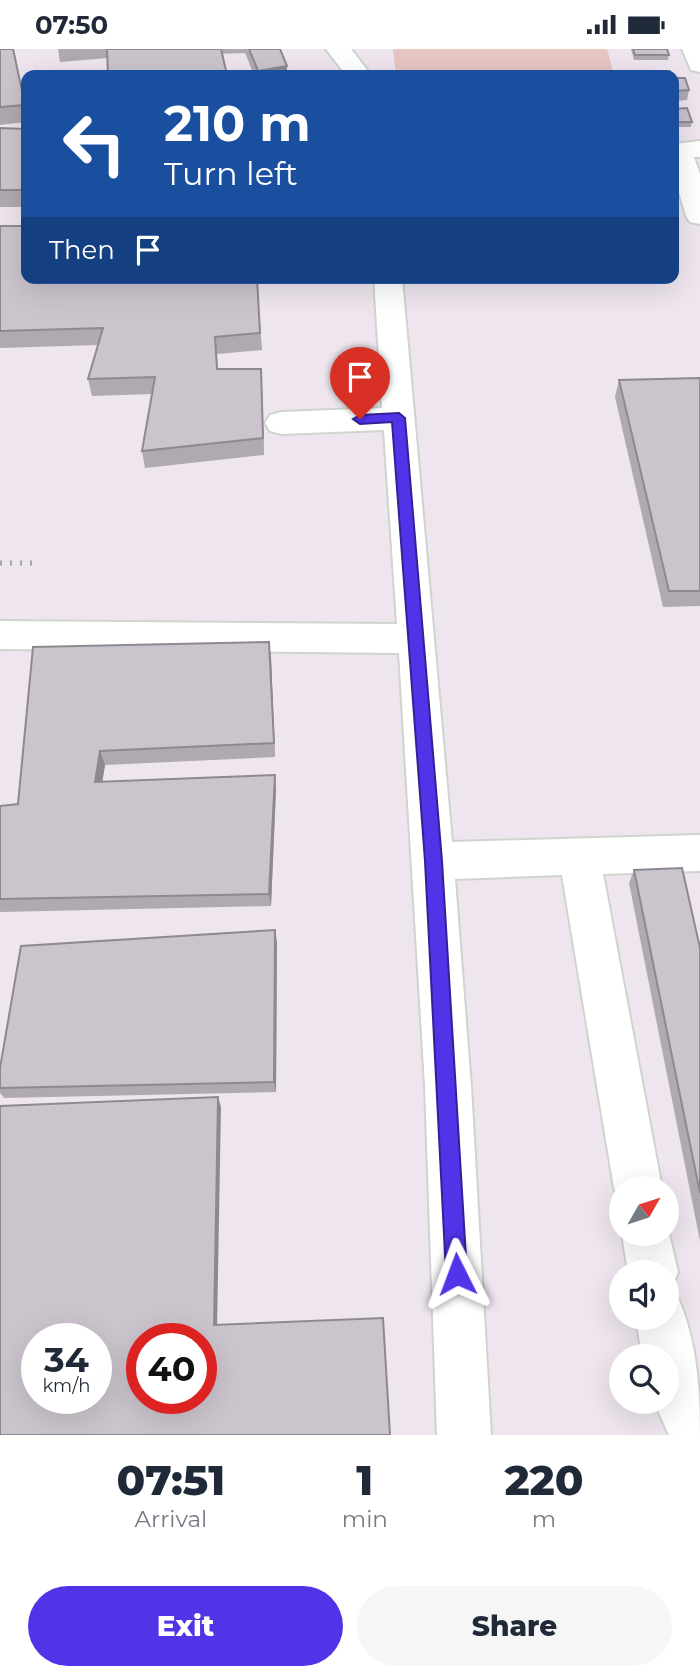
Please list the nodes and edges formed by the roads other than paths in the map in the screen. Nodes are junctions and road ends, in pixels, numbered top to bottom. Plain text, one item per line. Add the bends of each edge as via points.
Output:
1 (338, 49) edge
2 (355, 70) edge
3 (689, 150) edge
4 (700, 216) edge
5 (388, 284) edge
6 (399, 418) junction
7 (281, 423) dead end
8 (0, 635) edge
9 (416, 639) junction
10 (579, 857) junction
11 (699, 857) edge
12 (433, 861) junction
13 (636, 1176) edge
14 (663, 1330) edge
15 (700, 1434) edge
16 (464, 1435) edge

1 - 2 street
3 - 4 street
5 - 6 street
6 - 7 street
6 - 9 street
8 - 9 street
9 - 12 street
10 - 11 street
10 - 12 street
10 - 13 street
12 - 16 street
14 - 15 street via 675,1393 686,1419

